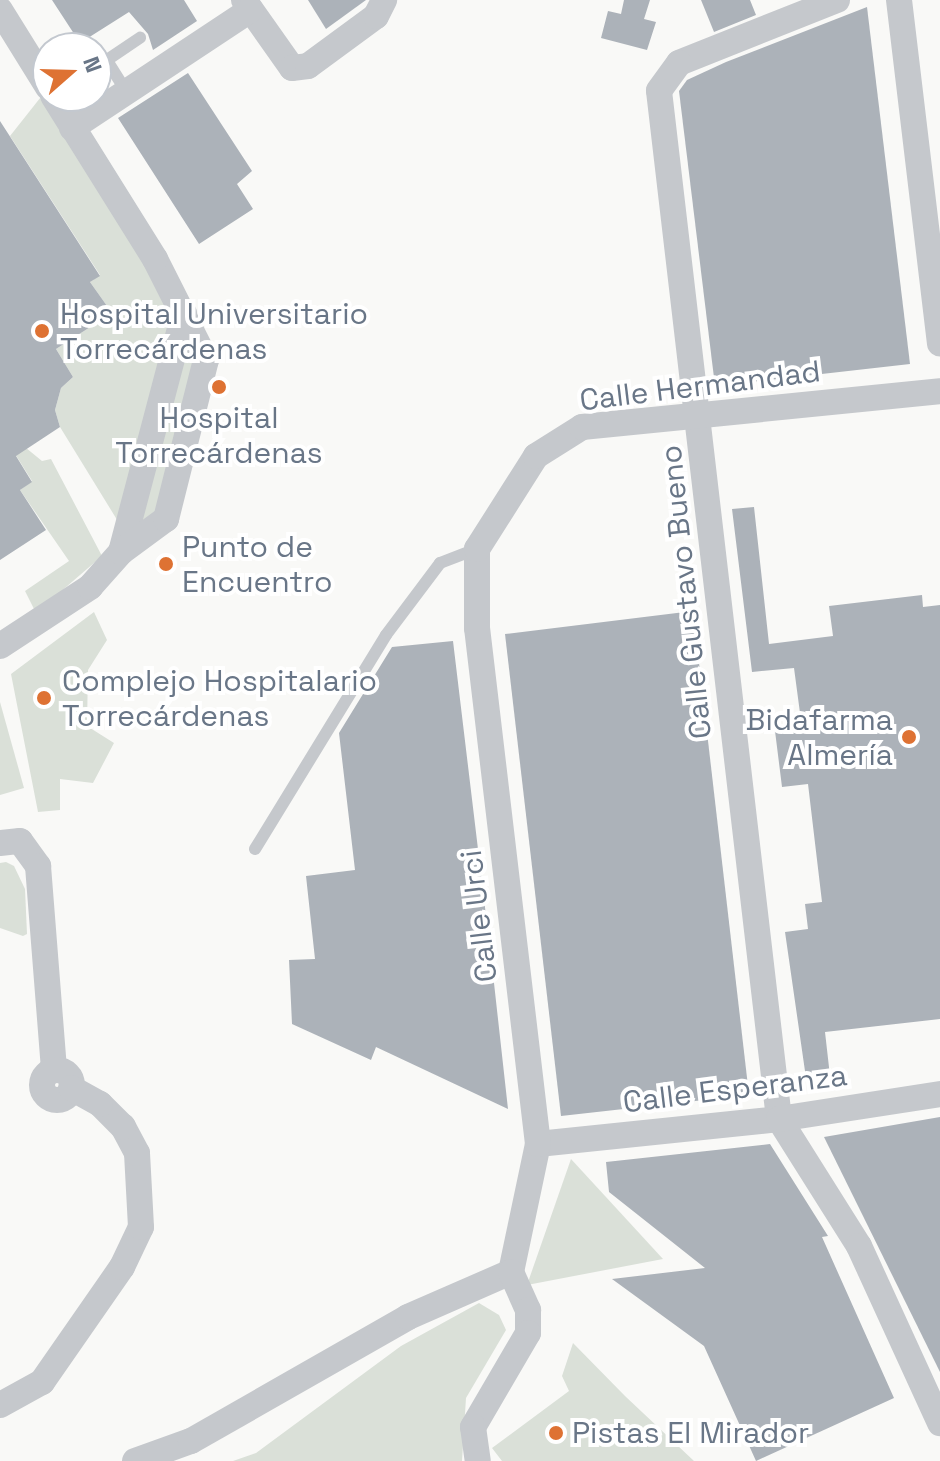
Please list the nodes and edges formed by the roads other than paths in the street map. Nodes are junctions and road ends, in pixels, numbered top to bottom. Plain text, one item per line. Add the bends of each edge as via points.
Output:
1 (384, 0) edge
2 (837, 0) edge
3 (899, 0) edge
4 (247, 5) edge
5 (0, 10) edge
6 (140, 38) dead end
7 (32, 61) edge
8 (126, 91) junction
9 (62, 112) edge
10 (72, 128) junction
11 (184, 313) junction
12 (940, 344) edge
13 (940, 391) edge
14 (699, 415) junction
15 (477, 549) junction
16 (121, 552) junction
17 (0, 646) edge
18 (0, 843) edge
19 (255, 849) dead end
20 (940, 1094) edge
21 (779, 1119) junction
22 (538, 1144) junction
23 (511, 1272) junction
24 (0, 1405) edge
25 (940, 1423) edge
26 (135, 1461) edge
27 (478, 1461) edge

1 - 4 street via 376,16 308,66 292,68
2 - 14 street, Calle Gustavo Bueno via 679,63 659,91
3 - 12 street
4 - 8 street
5 - 7 street
6 - 8 lane via 107,60
8 - 10 street
9 - 10 street
10 - 11 street
11 - 16 street
11 - 16 street via 206,360 183,465 166,519
13 - 14 street, Calle Hermandad
14 - 15 street, Calle Hermandad via 582,427 536,456
14 - 21 street, Calle Gustavo Bueno
15 - 19 lane via 440,563 386,635
15 - 22 street, Calle Urci via 477,628
16 - 17 street via 90,587
18 - 24 street via 20,841 38,866 63,1079 100,1104 123,1127 137,1153 141,1227 122,1267 42,1382
20 - 21 street, Calle Esperanza
21 - 22 street, Calle Esperanza
21 - 25 street via 859,1246
22 - 23 street, Calle Urci
23 - 26 street via 408,1317 231,1420
23 - 27 street via 528,1310 528,1333 473,1427

